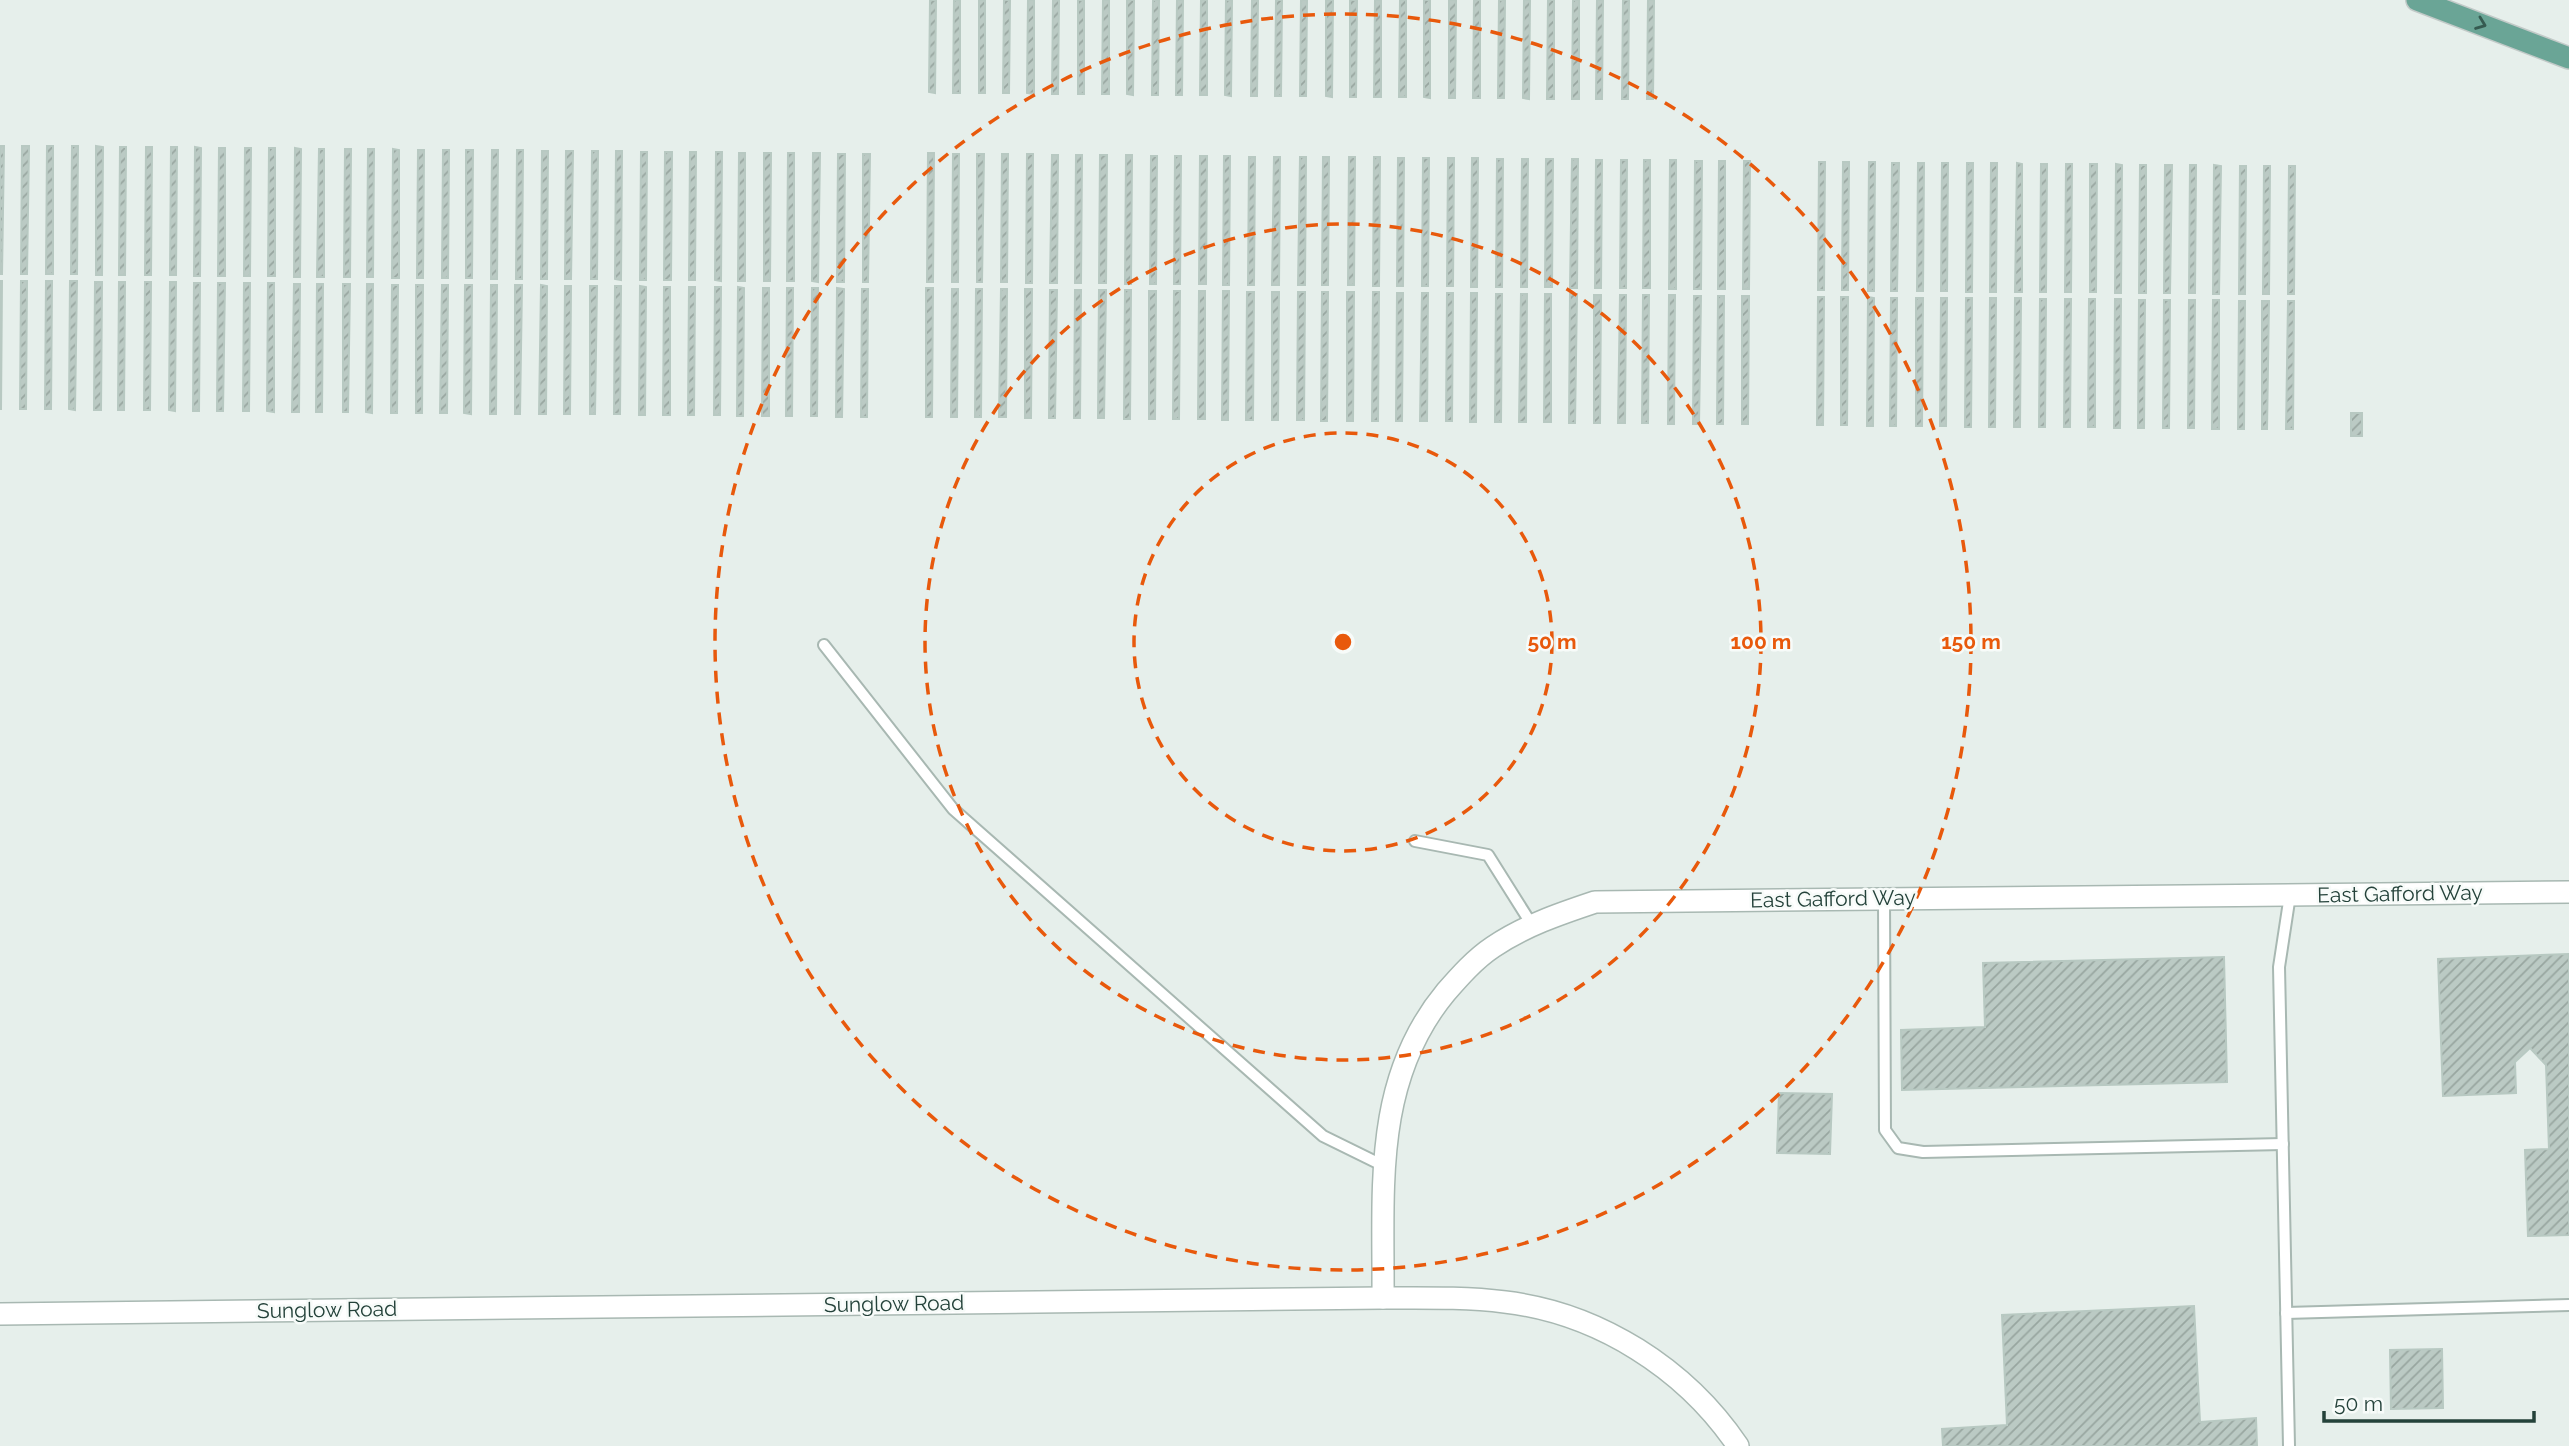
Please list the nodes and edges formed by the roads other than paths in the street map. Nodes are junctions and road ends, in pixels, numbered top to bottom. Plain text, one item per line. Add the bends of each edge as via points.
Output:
1 (2417, 0) edge
2 (2569, 58) edge
3 (824, 645) dead end
4 (1415, 841) dead end
5 (2569, 892) edge
6 (2290, 895) junction
7 (1884, 899) junction
8 (1532, 925) junction
9 (2283, 1144) junction
10 (1384, 1166) junction
11 (1383, 1298) junction
12 (2569, 1305) edge
13 (2286, 1313) junction
14 (0, 1314) edge
15 (1738, 1446) edge
16 (2289, 1446) edge

1 -> 2 main road
3 - 10 lane via 953,809 1323,1136
4 - 8 lane via 1488,855
5 - 6 street, East Gafford Way
6 - 7 street, East Gafford Way
6 - 9 lane via 2279,967
7 - 8 street, East Gafford Way via 1595,902
7 - 9 lane via 1885,1130 1898,1148 1923,1152
8 - 10 street, East Gafford Way via 1491,948 1460,975 1433,1008 1396,1084
9 - 13 lane
10 - 11 street, East Gafford Way
11 - 14 street, Sunglow Road
11 - 15 street, Sunglow Road via 1507,1302 1565,1315 1619,1338 1661,1364 1703,1402
12 - 13 lane
13 - 16 lane

